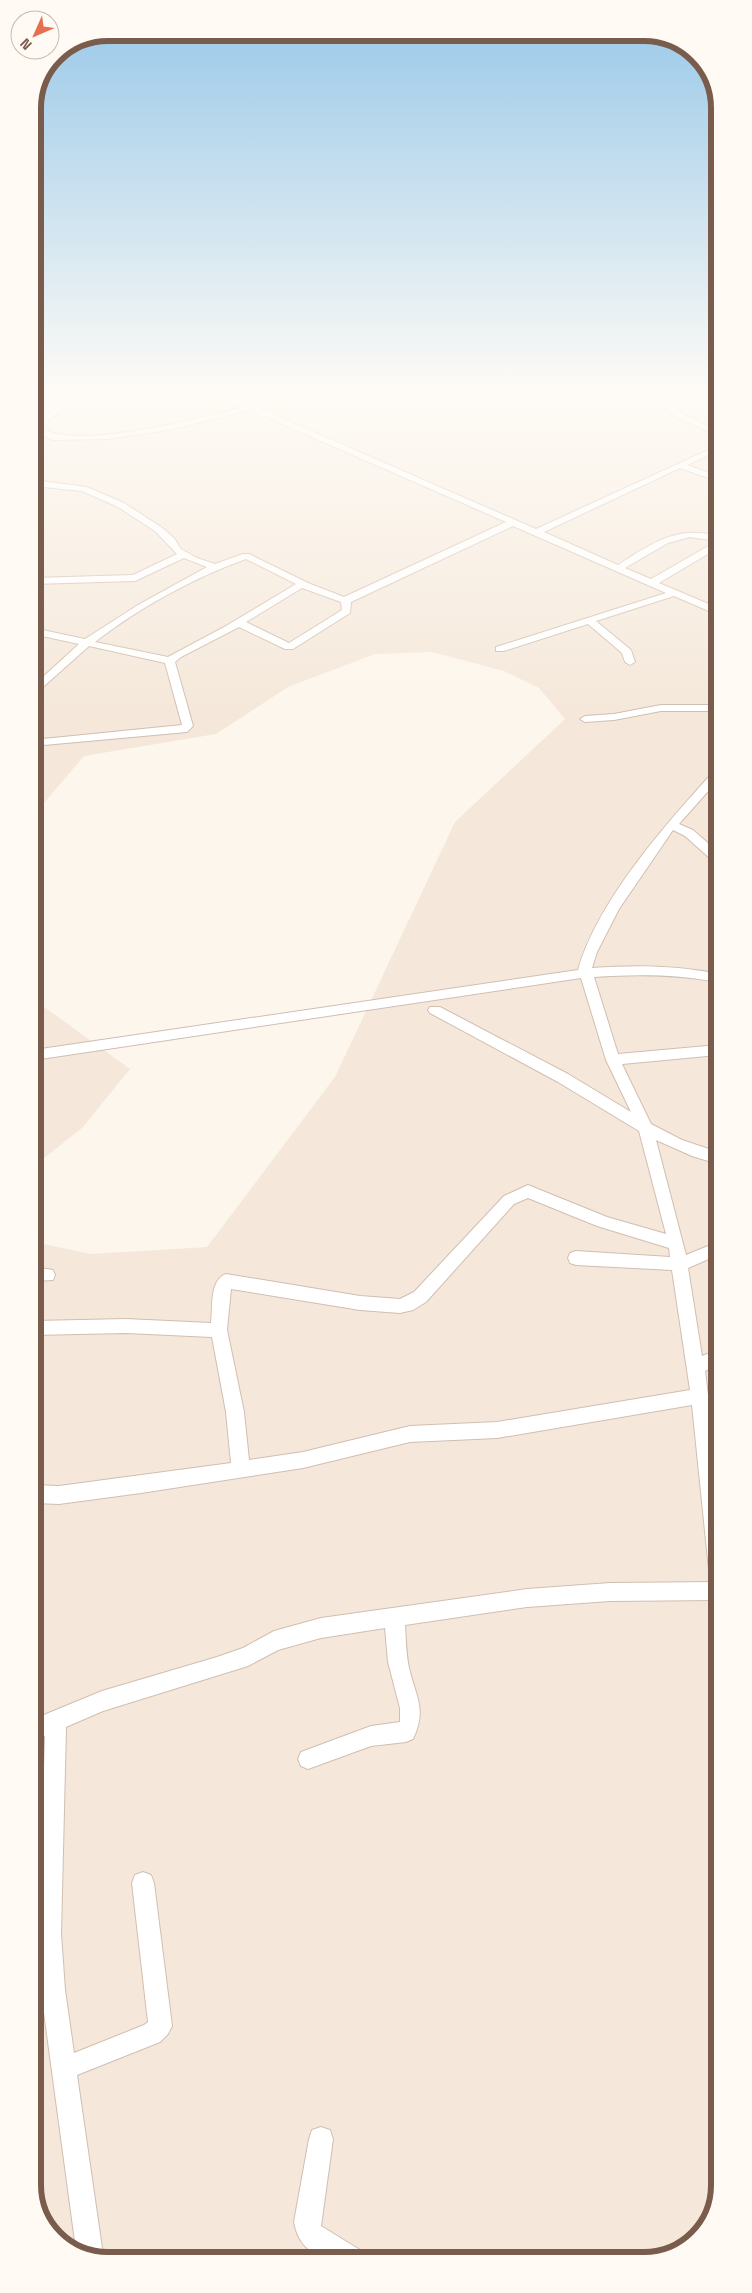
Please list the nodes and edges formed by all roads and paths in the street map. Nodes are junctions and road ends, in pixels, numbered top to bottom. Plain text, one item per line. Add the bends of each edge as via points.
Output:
1 (100, 497) edge
2 (454, 497) edge
3 (613, 497) edge
4 (512, 523) junction
5 (535, 533) junction
6 (711, 537) edge
7 (711, 548) edge
8 (183, 555) junction
9 (215, 567) junction
10 (616, 569) junction
11 (41, 581) edge
12 (651, 583) junction
13 (304, 584) junction
14 (674, 593) junction
15 (346, 600) junction
16 (711, 609) edge
17 (590, 621) junction
18 (237, 622) junction
19 (41, 633) edge
20 (87, 644) junction
21 (500, 649) dead end
22 (170, 660) junction
23 (630, 662) dead end
24 (41, 684) edge
25 (711, 708) edge
26 (585, 720) dead end
27 (41, 743) edge
28 (711, 781) edge
29 (672, 825) junction
30 (711, 853) edge
31 (585, 975) junction
32 (711, 977) edge
33 (435, 1010) dead end
34 (711, 1051) edge
35 (41, 1054) edge
36 (613, 1060) junction
37 (645, 1127) junction
38 (711, 1156) edge
39 (676, 1244) junction
40 (711, 1251) edge
41 (576, 1258) dead end
42 (680, 1264) junction
43 (41, 1328) edge
44 (219, 1330) junction
45 (711, 1360) edge
46 (695, 1366) junction
47 (700, 1396) junction
48 (711, 1454) edge
49 (241, 1470) junction
50 (41, 1494) edge
51 (711, 1592) edge
52 (394, 1616) junction
53 (56, 1721) junction
54 (41, 1727) edge
55 (308, 1759) dead end
56 (143, 1883) dead end
57 (65, 2068) junction
58 (321, 2139) dead end
59 (89, 2249) edge
60 (340, 2252) edge

1 - 8 street via 158,529
2 - 4 street
3 - 5 street
4 - 5 street
4 - 15 street
5 - 10 street
6 - 10 street via 702,534 677,536
7 - 12 street
8 - 9 street
8 - 11 street via 135,578
9 - 13 street via 246,556
9 - 20 street via 127,614
10 - 12 street
12 - 14 street
13 - 15 street via 332,598
13 - 18 street via 281,594
14 - 16 street
14 - 17 street
15 - 18 street via 347,611 290,647
17 - 21 street
17 - 23 street via 627,652
18 - 22 street
19 - 20 street
20 - 22 street
20 - 24 street
22 - 27 street via 186,728
25 - 26 street via 661,708 614,718
28 - 29 street
29 - 30 street via 689,833
29 - 31 street via 612,908 590,952
31 - 32 street via 658,968
31 - 35 street
31 - 36 street
33 - 37 street
34 - 36 street
36 - 37 street
37 - 38 street via 671,1142
37 - 39 street
39 - 42 street
39 - 44 street via 603,1222 528,1191 509,1200 420,1297 407,1305 344,1301 226,1281 222,1285
40 - 42 street
41 - 42 street
42 - 46 street
43 - 44 street via 126,1326
44 - 49 street via 235,1412
45 - 46 street
46 - 47 street
47 - 48 street
47 - 49 street via 505,1429 410,1434 303,1460
49 - 50 street via 60,1495
51 - 52 street via 610,1592 527,1598
52 - 53 street via 321,1628 274,1641 248,1656 102,1701
52 - 55 street via 399,1667 411,1708 410,1726 406,1732 371,1736
53 - 54 street
53 - 57 street via 50,1934 53,1990
56 - 57 street via 160,2026 152,2034
57 - 59 street
58 - 60 street via 307,2222 309,2234

